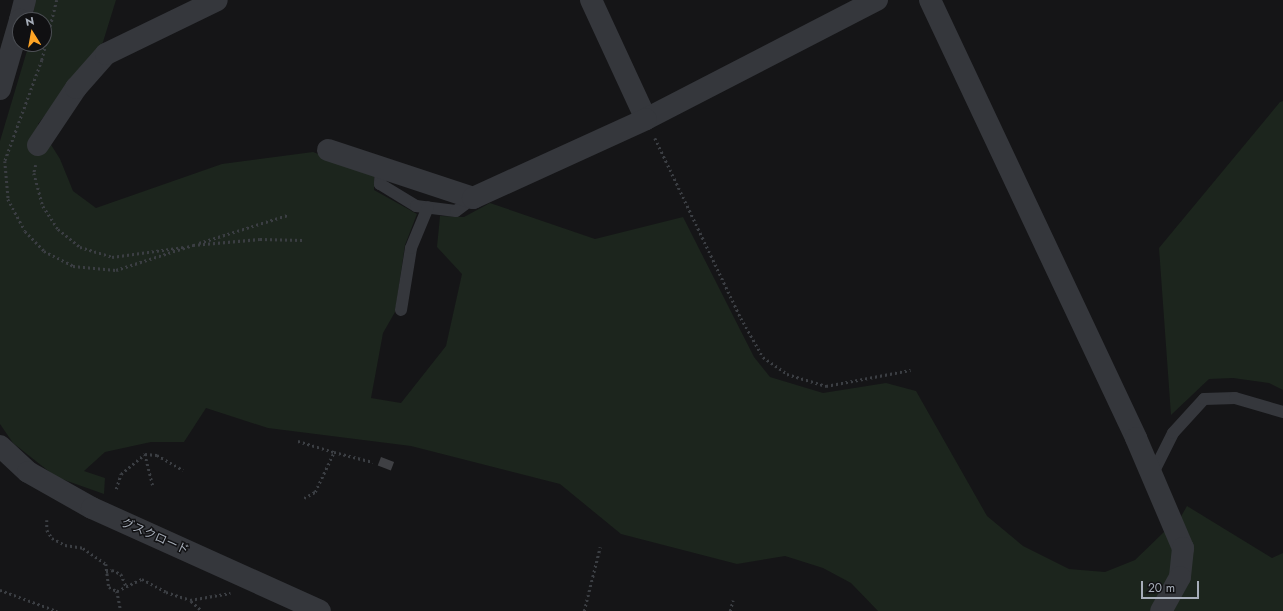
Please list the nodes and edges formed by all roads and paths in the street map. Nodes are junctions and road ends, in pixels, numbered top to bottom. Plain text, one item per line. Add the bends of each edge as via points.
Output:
1 (25, 0) edge
2 (56, 0) edge
3 (217, 0) edge
4 (591, 0) edge
5 (878, 0) edge
6 (930, 0) edge
7 (22, 12) edge
8 (12, 48) edge
9 (0, 89) edge
10 (646, 119) junction
11 (38, 145) joint
12 (328, 150) dead end
13 (381, 168) junction
14 (473, 198) junction
15 (428, 207) junction
16 (288, 214) dead end
17 (303, 240) dead end
18 (193, 245) junction
19 (400, 310) dead end
20 (911, 370) dead end
21 (1283, 412) edge
22 (298, 441) dead end
23 (0, 446) edge
24 (334, 452) junction
25 (145, 454) junction
26 (373, 462) dead end
27 (183, 470) dead end
28 (1152, 475) junction
29 (153, 485) dead end
30 (116, 490) dead end
31 (304, 498) dead end
32 (47, 520) dead end
33 (600, 547) dead end
34 (106, 572) junction
35 (126, 586) junction
36 (0, 590) edge
37 (117, 591) junction
38 (233, 593) dead end
39 (190, 600) junction
40 (733, 600) dead end
41 (57, 611) edge
42 (121, 611) edge
43 (202, 611) edge
44 (320, 611) edge
45 (584, 611) edge
46 (730, 611) edge
47 (1161, 611) edge

1 - 7 street
2 - 18 path via 42,60 5,162 8,199 25,231 44,251 73,266 116,270
3 - 11 street via 106,54 76,88
4 - 10 street
5 - 10 street
6 - 28 street
8 - 9 street
10 - 14 street
10 - 20 path via 741,318 763,356 787,374 826,386
11 - 18 path via 34,174 43,206 58,230 80,247 112,257
12 - 13 street
13 - 14 street
13 - 15 lane via 380,184 416,206
14 - 15 lane via 456,211
15 - 19 lane via 411,248
16 - 18 path
17 - 18 path via 260,239
21 - 28 lane via 1235,398 1204,399 1173,433
22 - 24 path
23 - 44 street, グスクロード via 28,472 92,508
24 - 26 path
24 - 31 path via 315,492
25 - 27 path via 156,455
25 - 29 path
25 - 30 path via 121,474
28 - 47 street via 1183,548 1180,577
32 - 34 path via 47,530 52,538 65,545 83,548 106,564
33 - 45 path
34 - 35 path via 112,570 121,574
34 - 37 path via 109,587
35 - 37 path
35 - 39 path via 142,579 166,592
36 - 41 path
37 - 42 path
38 - 39 path
39 - 43 path
40 - 46 path

